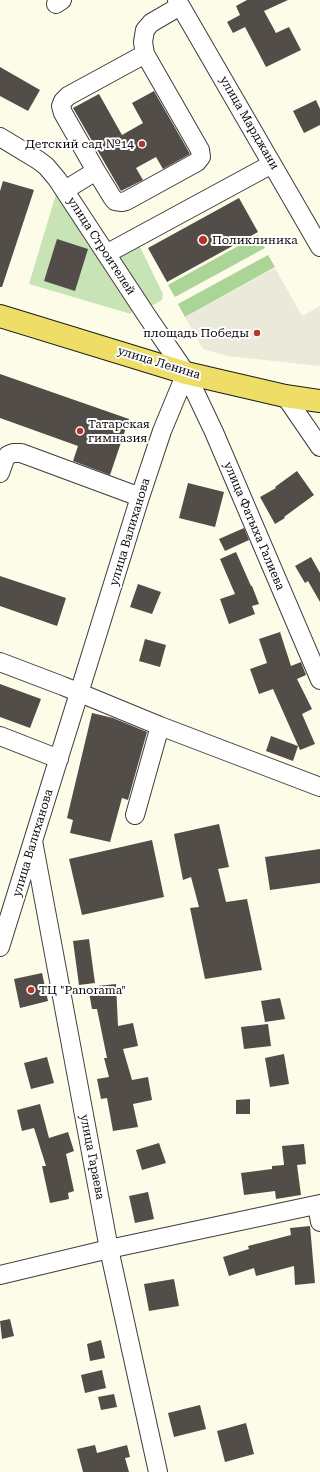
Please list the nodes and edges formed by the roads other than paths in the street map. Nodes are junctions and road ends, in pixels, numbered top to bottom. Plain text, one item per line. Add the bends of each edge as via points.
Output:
1 (178, 3) edge
2 (145, 54) junction
3 (0, 137) edge
4 (272, 164) junction
5 (96, 171) junction
6 (65, 190) junction
7 (320, 247) edge
8 (106, 254) junction
9 (0, 316) edge
10 (186, 373) junction
11 (285, 396) junction
12 (320, 401) edge
13 (320, 447) edge
14 (0, 473) edge
15 (140, 497) junction
16 (0, 662) edge
17 (320, 680) edge
18 (80, 693) junction
19 (160, 726) junction
20 (0, 736) edge
21 (59, 759) junction
22 (320, 787) edge
23 (135, 815) dead end
24 (33, 841) junction
25 (0, 948) edge
26 (319, 1204) edge
27 (320, 1222) edge
28 (109, 1249) junction
29 (0, 1275) edge
30 (158, 1472) edge

1 - 2 street via 145,30
1 - 4 street, улица Марджани
2 - 5 street via 63,101 63,113
2 - 5 street via 200,150 201,157 197,162 122,202 112,197
3 - 6 street, улица Строителей via 26,151 46,166
4 - 7 street, улица Марджани
4 - 8 street
5 - 6 street
6 - 8 street, улица Строителей
8 - 10 street, улица Строителей
9 - 10 main road, улица Ленина
10 - 11 main road, улица Ленина
10 - 15 street, улица Валиханова via 162,431
10 - 17 street, улица Фатыха Галиева via 214,432
11 - 12 main road, улица Ленина
11 - 13 street
14 - 15 street via 8,455 21,453
15 - 18 street, улица Валиханова
16 - 18 street
18 - 19 street
18 - 21 street, улица Валиханова
19 - 22 street
19 - 23 street
20 - 21 street
21 - 24 street, улица Валиханова
24 - 25 street, улица Валиханова
24 - 28 street, улица Гараева
26 - 27 street
26 - 28 street
28 - 29 street
28 - 30 street, улица Гараева

